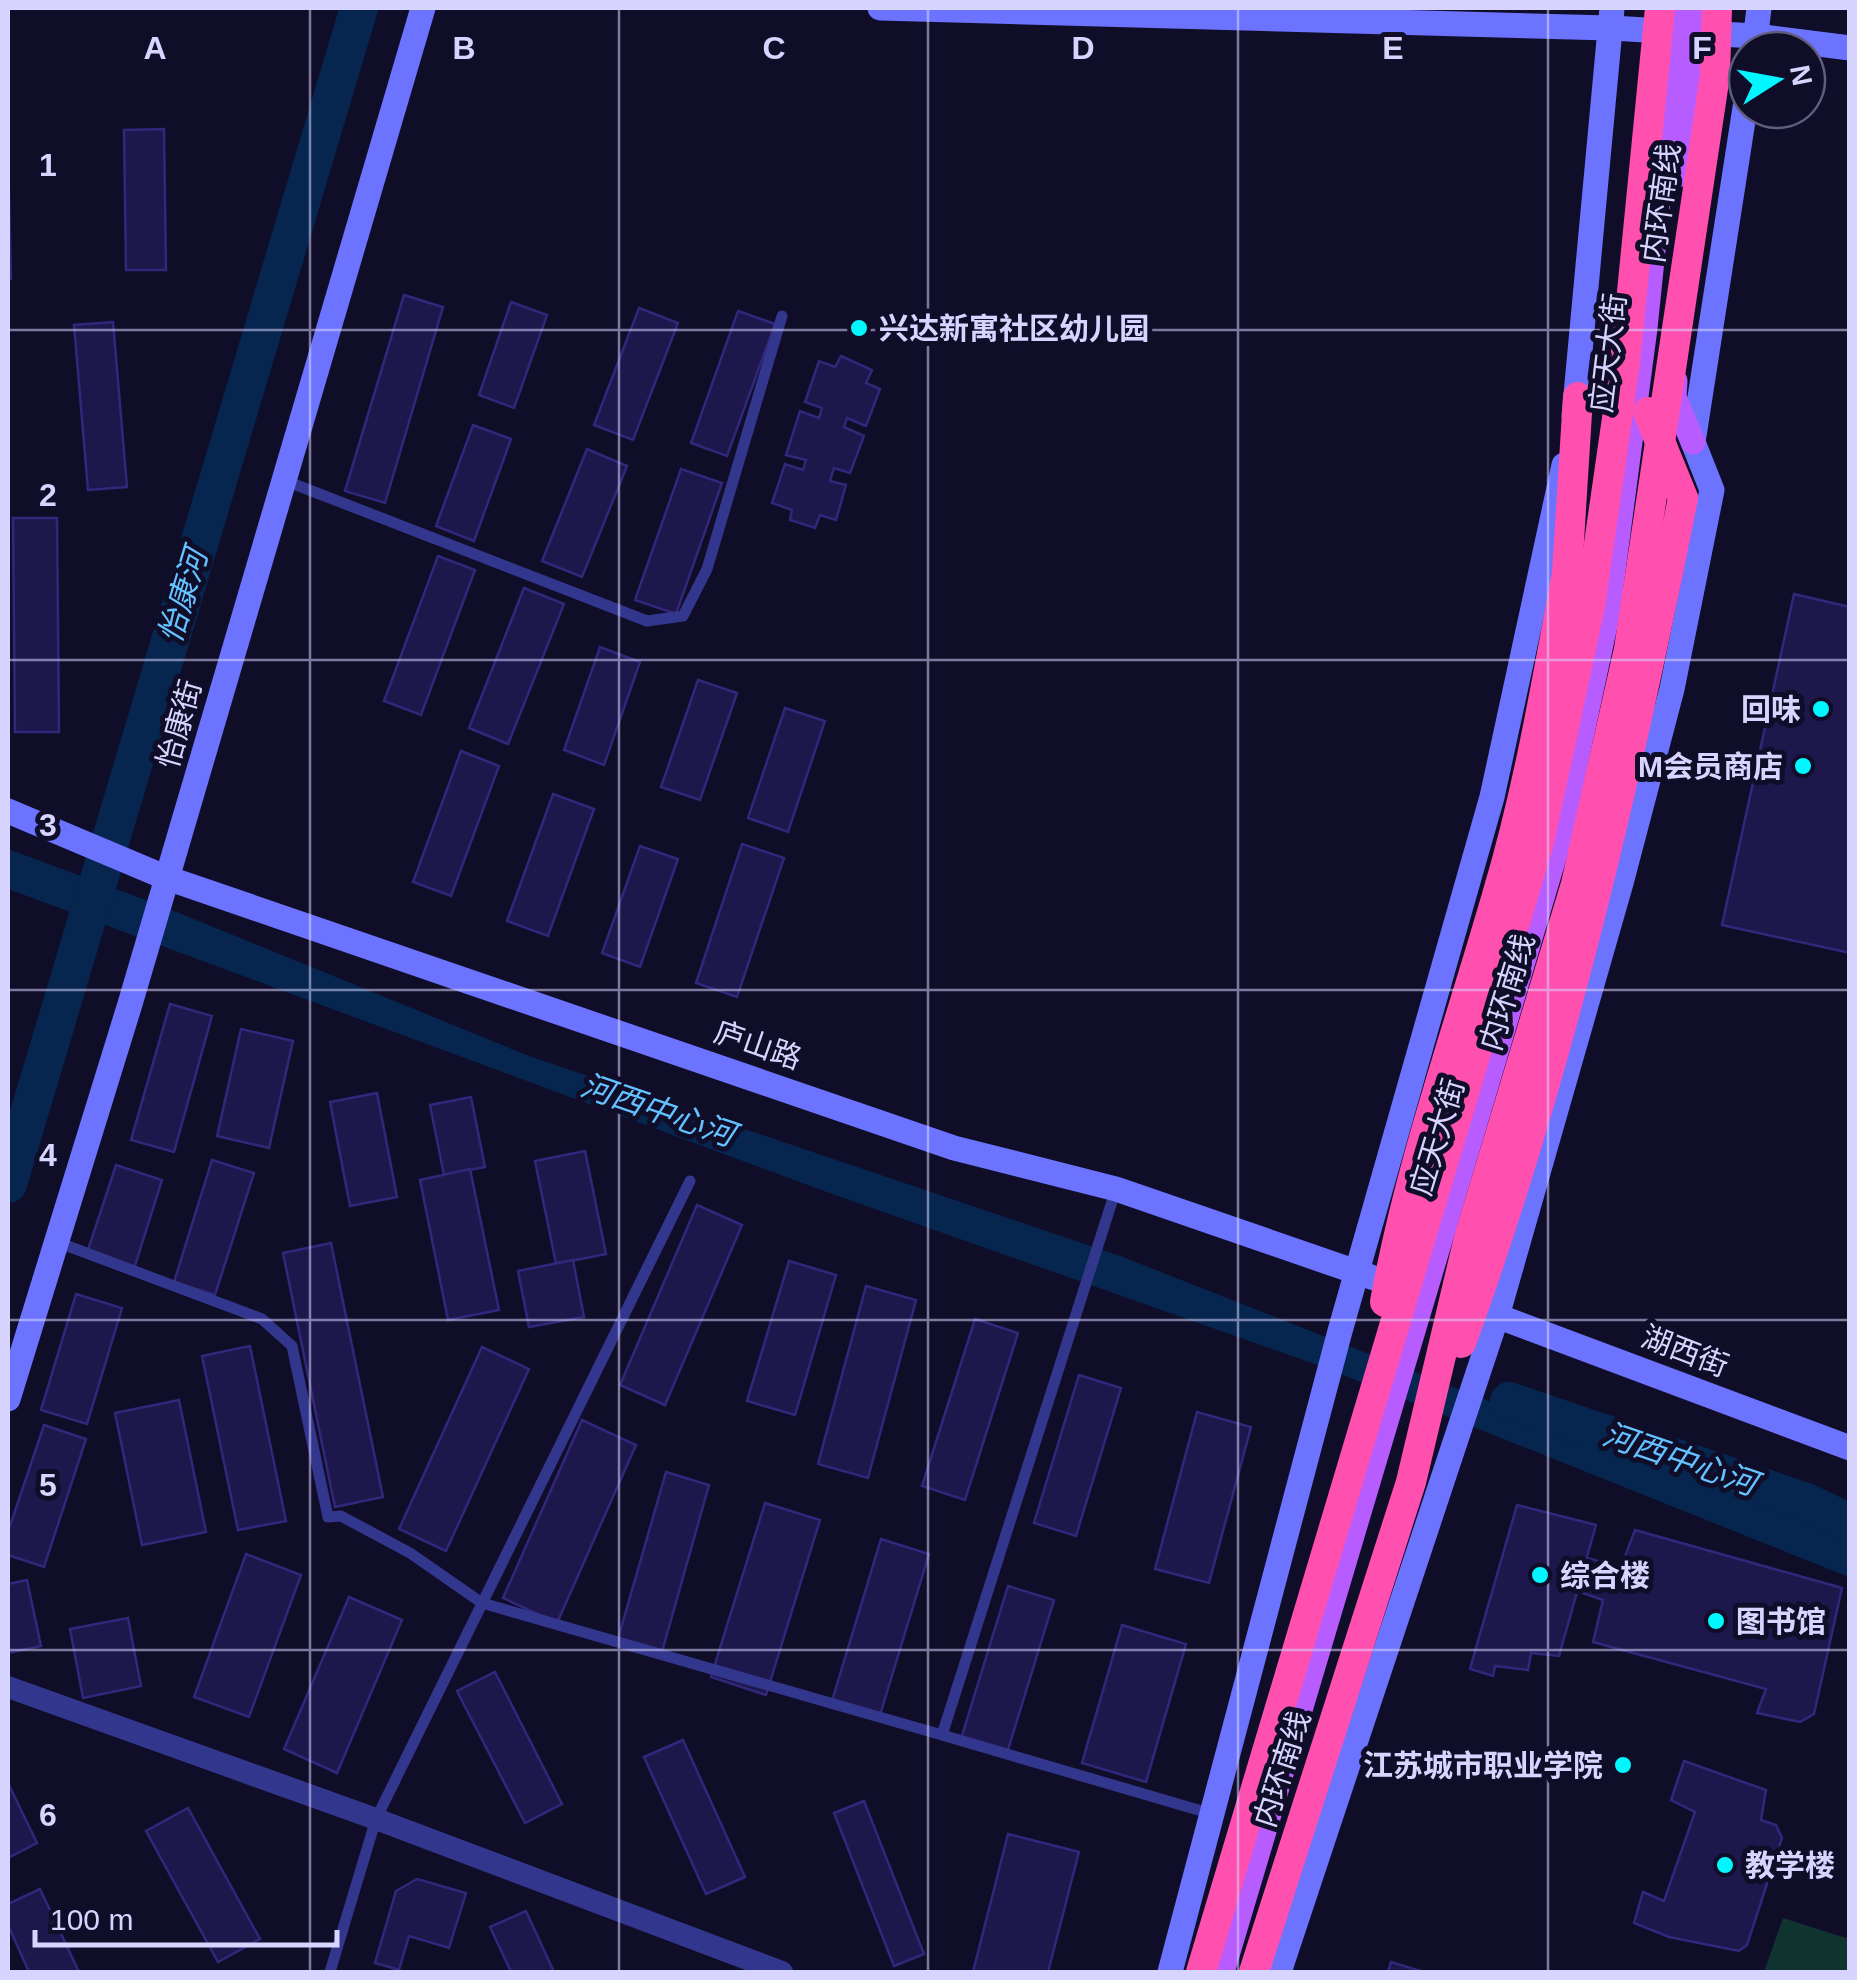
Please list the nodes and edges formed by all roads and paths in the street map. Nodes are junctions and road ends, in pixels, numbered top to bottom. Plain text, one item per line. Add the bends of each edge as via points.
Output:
1 (423, 8) edge
2 (880, 8) edge
3 (1717, 8) edge
4 (1729, 8) edge
5 (1681, 17) edge
6 (1611, 18) edge
7 (1727, 33) edge
8 (1715, 75) junction
9 (1741, 130) edge
10 (782, 316) dead end
11 (1578, 397) junction
12 (1648, 412) junction
13 (1692, 442) junction
14 (284, 480) junction
15 (8, 811) edge
16 (161, 876) junction
17 (690, 1181) dead end
18 (1113, 1197) junction
19 (57, 1242) junction
20 (1358, 1272) junction
21 (1431, 1297) junction
22 (1497, 1316) junction
23 (8, 1399) edge
24 (1850, 1448) edge
25 (1356, 1459) junction
26 (1410, 1482) junction
27 (482, 1604) junction
28 (8, 1687) edge
29 (942, 1735) junction
30 (1216, 1815) junction
31 (376, 1818) junction
32 (330, 1972) edge
33 (782, 1972) edge
34 (1170, 1972) edge
35 (1202, 1972) edge
36 (1222, 1972) edge
37 (1237, 1972) edge
38 (1254, 1972) edge
39 (1279, 1972) edge

1 - 14 street, 怡康街
2 - 6 street
3 - 8 highway, 内环南线, bridge
4 - 8 highway, bridge
5 - 6 street
5 - 7 street
5 - 12 main road, 应天大街
5 - 13 main road via 1674,398
5 - 21 main road, 应天大街 via 1608,616 1558,844
5 - 25 highway, 内环南线, bridge via 1590,606 1539,842
6 - 11 street, 应天大街
8 - 26 highway, 内环南线, bridge via 1629,649 1576,884 1469,1238
9 - 13 street
10 - 14 lane via 707,568 684,616 648,621
11 - 20 street, 应天大街 via 1492,797
11 - 25 highway, bridge via 1567,573 1534,751 1396,1237
12 - 21 main road, 应天大街 via 1618,617 1569,848
12 - 26 highway, bridge via 1682,498 1636,730 1492,1258
13 - 22 street via 1712,490 1672,689
14 - 16 street, 怡康街
15 - 16 street, 庐山路
16 - 18 street, 庐山路
16 - 19 street, 怡康街 via 159,906
17 - 27 lane
18 - 20 street, 庐山路
18 - 29 lane
19 - 23 street, 怡康街
19 - 27 lane via 262,1319 292,1346 328,1517 341,1516 410,1552
20 - 21 street, 庐山路
20 - 30 street, 应天大街
21 - 22 street, 庐山路
21 - 36 main road, 应天大街
21 - 37 main road, 应天大街
22 - 24 street, 湖西街
22 - 39 street
25 - 35 highway, 内环南线, bridge
26 - 38 highway, 内环南线, bridge
27 - 29 lane
27 - 31 lane
28 - 31 street
29 - 30 lane
30 - 34 street, 应天大街
31 - 32 lane
31 - 33 street

